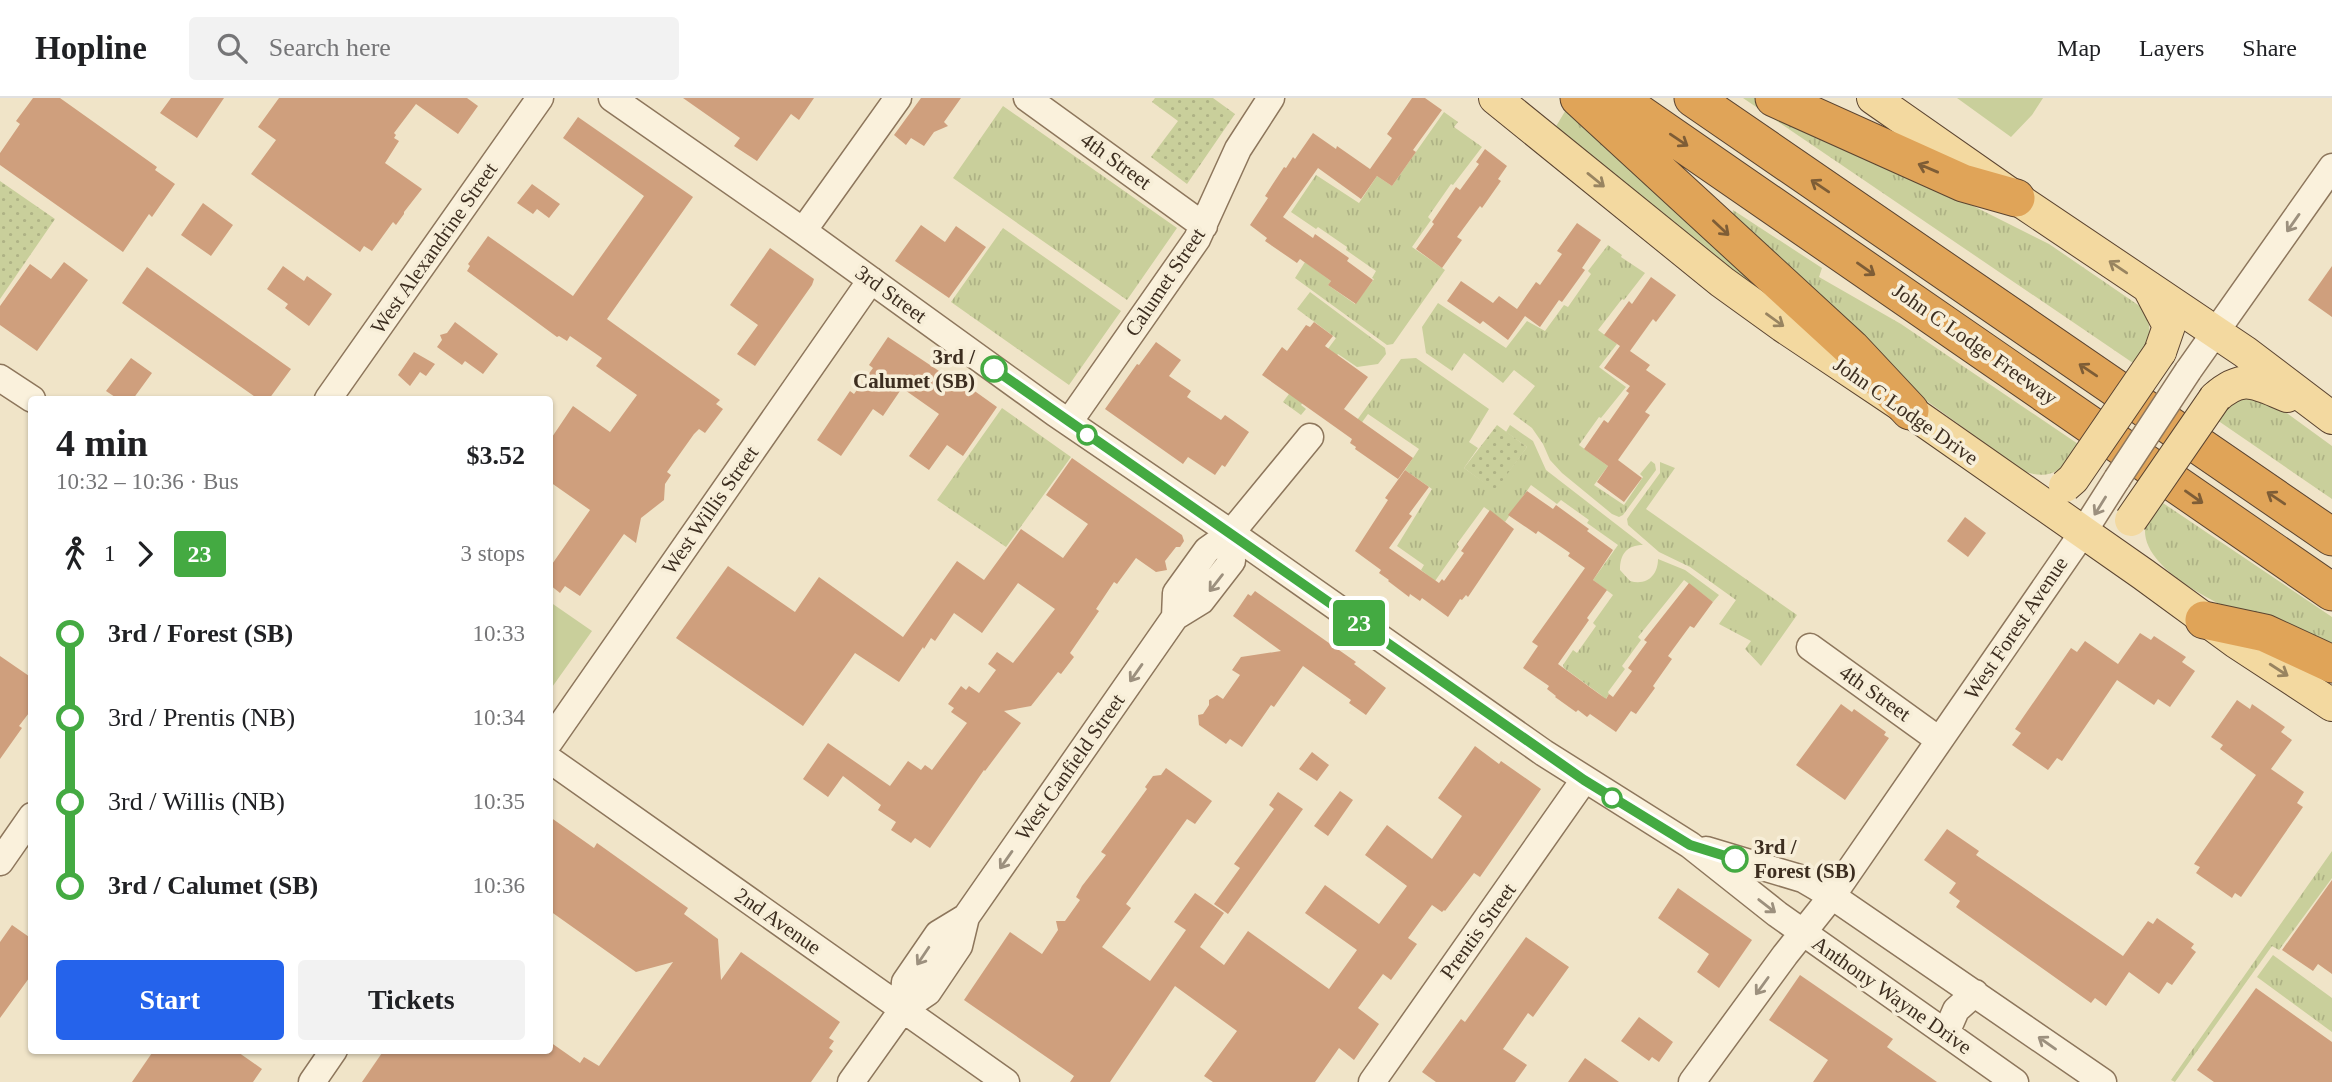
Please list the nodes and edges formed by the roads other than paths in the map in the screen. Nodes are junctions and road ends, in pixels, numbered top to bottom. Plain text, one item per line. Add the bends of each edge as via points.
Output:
1 (540, 98) edge
2 (612, 98) edge
3 (898, 98) edge
4 (1027, 98) edge
5 (1271, 98) edge
6 (1495, 98) edge
7 (1580, 98) edge
8 (1617, 98) edge
9 (1693, 98) edge
10 (1774, 98) edge
11 (1873, 98) edge
12 (2332, 167) edge
13 (2016, 198) junction
14 (1204, 226) junction
15 (803, 231) junction
16 (871, 280) junction
17 (2150, 288) junction
18 (2216, 333) junction
19 (0, 378) edge
20 (28, 396) edge
21 (330, 396) edge
22 (1910, 411) junction
23 (2327, 414) edge
24 (1069, 422) junction
25 (1310, 437) dead end
26 (2019, 489) junction
27 (1231, 534) junction
28 (2082, 534) junction
29 (2332, 537) edge
30 (2143, 574) junction
31 (2332, 592) edge
32 (2204, 620) junction
33 (1810, 647) dead end
34 (2332, 664) edge
35 (2332, 705) edge
36 (553, 737) edge
37 (1939, 740) junction
38 (553, 762) edge
39 (1584, 780) junction
40 (28, 822) edge
41 (1690, 845) junction
42 (0, 862) edge
43 (1832, 896) junction
44 (1803, 932) junction
45 (1975, 993) junction
46 (903, 1009) junction
47 (1947, 1033) junction
48 (331, 1054) edge
49 (312, 1082) edge
50 (851, 1082) edge
51 (1006, 1082) edge
52 (1372, 1082) edge
53 (1692, 1082) edge
54 (2015, 1082) edge
55 (2103, 1082) edge

1 - 21 street, West Alexandrine Street
2 - 15 street, 3rd Street
3 - 15 street
4 - 14 street, 4th Street
5 - 14 street, Calumet Street via 1238,149
6 -> 22 main road, John C Lodge Drive via 1722,282
7 -> 22 highway via 1851,348
8 -> 31 highway, John C Lodge Freeway
29 -> 9 highway, John C Lodge Freeway
13 -> 10 highway via 1963,183
11 - 13 main road
12 -> 18 street, West Forest Avenue
17 -> 13 main road
14 - 24 street, Calumet Street
15 - 16 street, 3rd Street
16 - 24 street, 3rd Street
16 - 36 street, West Willis Street
17 - 18 main road
17 - 26 main road, bridge via 2169,326 2160,352 2073,479 2048,494
18 - 23 main road
18 -> 28 street, West Forest Avenue, bridge
19 - 20 street
22 - 26 main road, John C Lodge Drive
23 - 30 main road, bridge via 2253,382 2230,385 2215,398 2131,520 2129,545
24 - 27 street, 3rd Street
25 - 27 street, West Canfield Street
26 - 28 main road, John C Lodge Drive
27 - 39 street, 3rd Street
27 -> 46 street, West Canfield Street via 1208,548 1176,593 1175,617 966,917 959,946 928,992
28 - 30 main road, John C Lodge Drive
28 - 37 street, West Forest Avenue
30 - 32 main road, John C Lodge Drive
32 - 34 highway via 2265,633
32 -> 35 main road, John C Lodge Drive
33 - 37 street, 4th Street
37 - 43 street, West Forest Avenue
38 - 46 street, 2nd Avenue
39 - 41 street, 3rd Street
39 - 52 street, Prentis Street
40 - 42 street
41 - 43 street, 3rd Street via 1803,879
41 -> 44 street, 3rd Street
43 - 44 street, West Forest Avenue
43 - 45 street, 3rd Street
44 - 47 street, Anthony Wayne Drive
44 -> 53 street, West Forest Avenue
45 - 47 street via 1956,1010
55 -> 45 street, 3rd Street
46 - 50 street, West Canfield Street
46 - 51 street, 2nd Avenue
47 - 54 street, Anthony Wayne Drive
48 - 49 street

